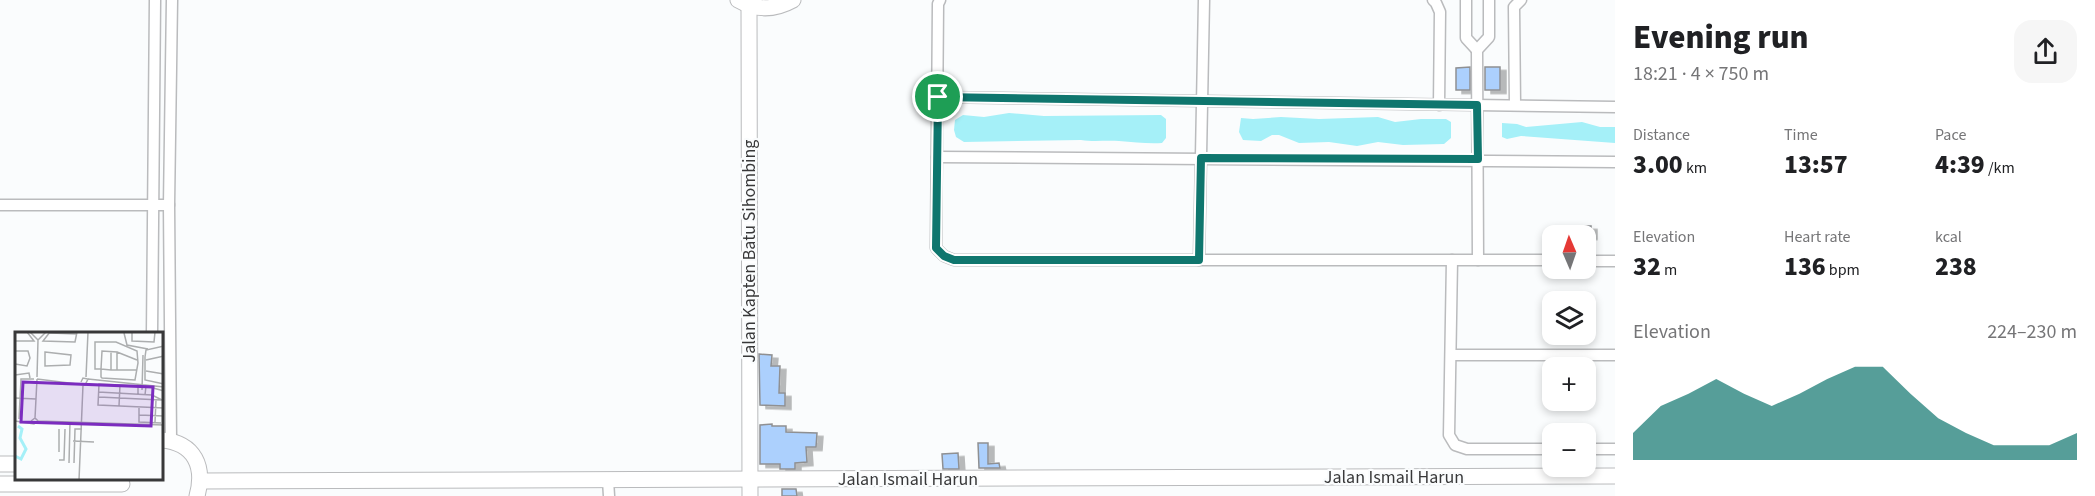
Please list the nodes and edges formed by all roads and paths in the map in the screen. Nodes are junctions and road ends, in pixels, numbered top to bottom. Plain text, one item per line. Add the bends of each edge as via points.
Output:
1 (155, 0) edge
2 (172, 0) edge
3 (793, 0) edge
4 (940, 0) edge
5 (1204, 0) edge
6 (1432, 0) edge
7 (1466, 0) edge
8 (1489, 0) edge
9 (1521, 0) edge
10 (743, 3) edge
11 (1477, 50) junction
12 (938, 97) junction
13 (1202, 101) junction
14 (1439, 105) junction
15 (1477, 105) junction
16 (1515, 105) junction
17 (1615, 107) edge
18 (937, 157) junction
19 (1201, 158) junction
20 (1478, 159) junction
21 (1615, 162) edge
22 (0, 205) edge
23 (153, 206) junction
24 (170, 206) junction
25 (1199, 260) junction
26 (1452, 260) junction
27 (1478, 260) junction
28 (1542, 260) edge
29 (1596, 261) edge
30 (1615, 261) edge
31 (152, 332) edge
32 (1451, 355) junction
33 (1615, 355) edge
34 (166, 440) edge
35 (1542, 449) edge
36 (1596, 449) edge
37 (1615, 449) edge
38 (0, 454) edge
39 (15, 463) edge
40 (1615, 476) edge
41 (608, 480) junction
42 (750, 480) junction
43 (201, 481) junction
44 (0, 484) edge
45 (123, 486) edge
46 (197, 496) edge
47 (609, 496) edge
48 (750, 496) edge

1 - 23 street
2 - 24 street
3 - 10 street via 772,8
4 - 12 street
5 - 13 street
6 - 14 street via 1440,12
7 - 11 street via 1466,38
8 - 11 street via 1489,37
9 - 16 street via 1514,7
10 - 42 street, Jalan Kapten Batu Sihombing
11 - 15 street
12 - 13 street
12 - 18 street
13 - 14 street
13 - 19 street
14 - 15 street
15 - 16 street
15 - 20 street
16 - 17 street
18 - 19 street
18 - 25 street via 936,248 954,260
19 - 20 street
19 - 25 street
20 - 21 street
20 - 27 street
22 - 23 street
23 - 24 street
23 - 31 street
24 - 34 street
25 - 26 street
26 - 27 street
26 - 32 street
27 - 28 street
29 - 30 street
32 - 33 street
32 - 35 street via 1449,435 1455,445 1467,449
34 - 43 street via 183,446 193,455
36 - 37 street
38 - 39 street
40 - 42 street, Jalan Ismail Harun
41 - 42 street, Jalan Ismail Harun
41 - 43 street, Jalan Ismail Harun
41 - 47 street
42 - 48 street, Jalan Kapten Batu Sihombing
43 - 46 street
44 - 45 street

